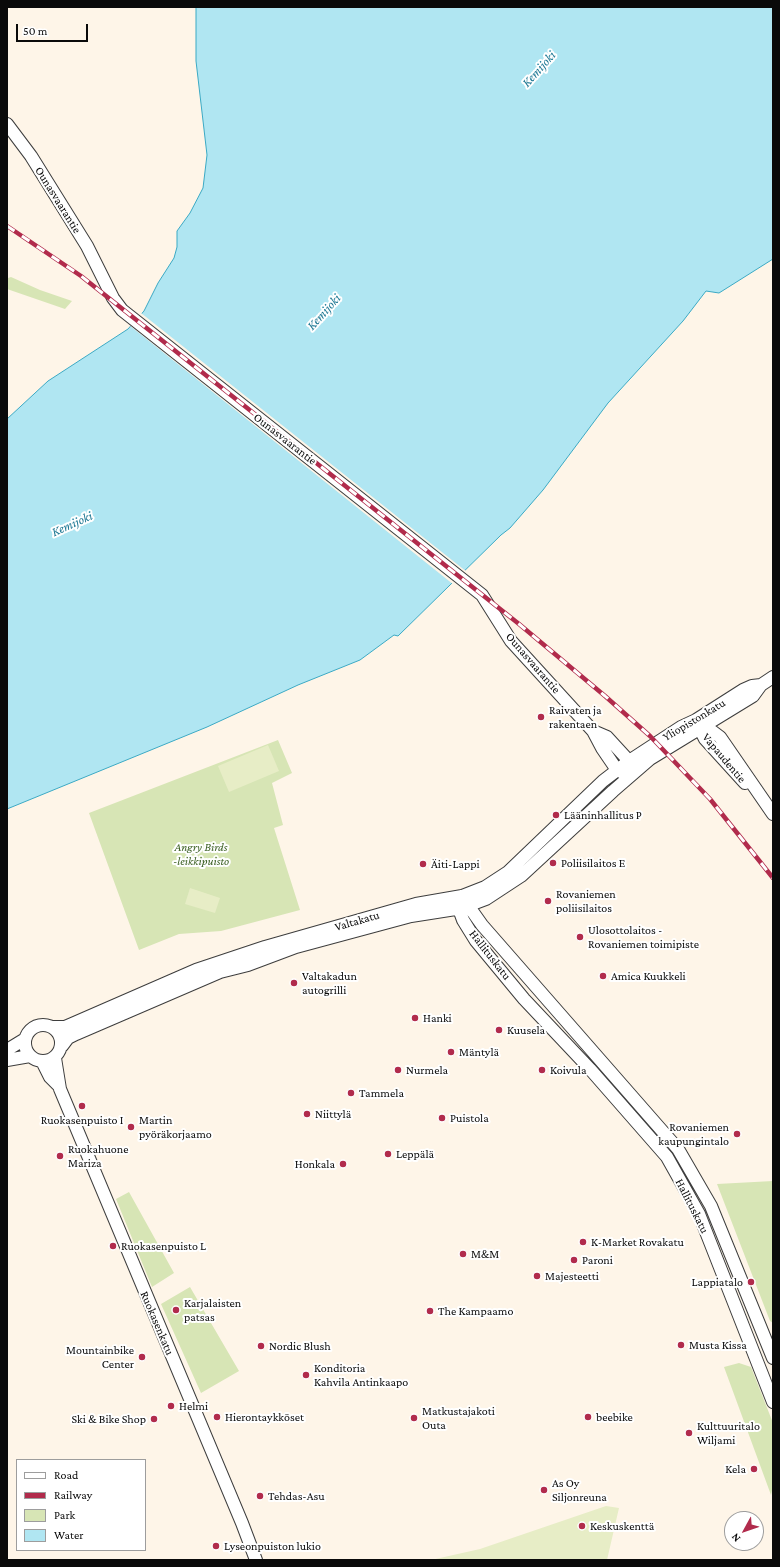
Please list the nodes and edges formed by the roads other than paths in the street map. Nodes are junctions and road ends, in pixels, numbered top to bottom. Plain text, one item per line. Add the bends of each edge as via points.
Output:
1 (7, 124) edge
2 (773, 677) edge
3 (700, 725) junction
4 (594, 731) junction
5 (629, 761) junction
6 (617, 770) junction
7 (630, 776) junction
8 (773, 814) edge
9 (463, 904) junction
10 (518, 965) junction
11 (514, 986) junction
12 (52, 1027) junction
13 (25, 1039) junction
14 (62, 1046) junction
15 (7, 1050) edge
16 (30, 1056) junction
17 (56, 1058) junction
18 (7, 1060) edge
19 (42, 1062) junction
20 (607, 1067) junction
21 (590, 1069) junction
22 (602, 1082) junction
23 (59, 1086) junction
24 (773, 1358) edge
25 (773, 1402) edge
26 (256, 1560) edge

1 - 4 street, Ounasvaarantie via 31,156 87,246 112,298 122,310 482,595 511,640
2 - 3 street, Yliopistonkatu via 761,685 743,690
3 - 5 street, Yliopistonkatu via 681,727
3 - 7 street, Yliopistonkatu
3 - 8 street, Vapaudentie via 720,737
4 - 5 street, Ounasvaarantie via 607,737
4 - 6 street, Ounasvaarantie
5 - 6 street, Valtakatu
5 - 7 street
6 - 7 street
6 - 9 street, Valtakatu via 500,878
7 - 9 street, Valtakatu via 510,885 486,899
9 - 10 street, Hallituskatu
9 - 11 street, Hallituskatu via 463,920 476,941
9 - 12 street, Valtakatu via 416,904 265,947 196,970 65,1027
9 - 14 street, Valtakatu via 296,947 248,965 220,972 76,1034 68,1038
10 - 11 street
10 - 20 street, Hallituskatu
11 - 21 street, Hallituskatu
12 - 13 street via 38,1025 30,1029
12 - 14 street
13 - 15 street
13 - 16 street via 25,1048
14 - 17 street
16 - 18 street
16 - 19 street
17 - 19 street
17 - 23 street, Ruokasenkatu
19 - 23 street, Ruokasenkatu via 50,1077
20 - 21 street
20 - 22 street
20 - 24 street, Hallituskatu via 678,1149 706,1195
21 - 22 street, Hallituskatu
22 - 25 street, Hallituskatu via 666,1157 698,1214
23 - 26 street, Ruokasenkatu

